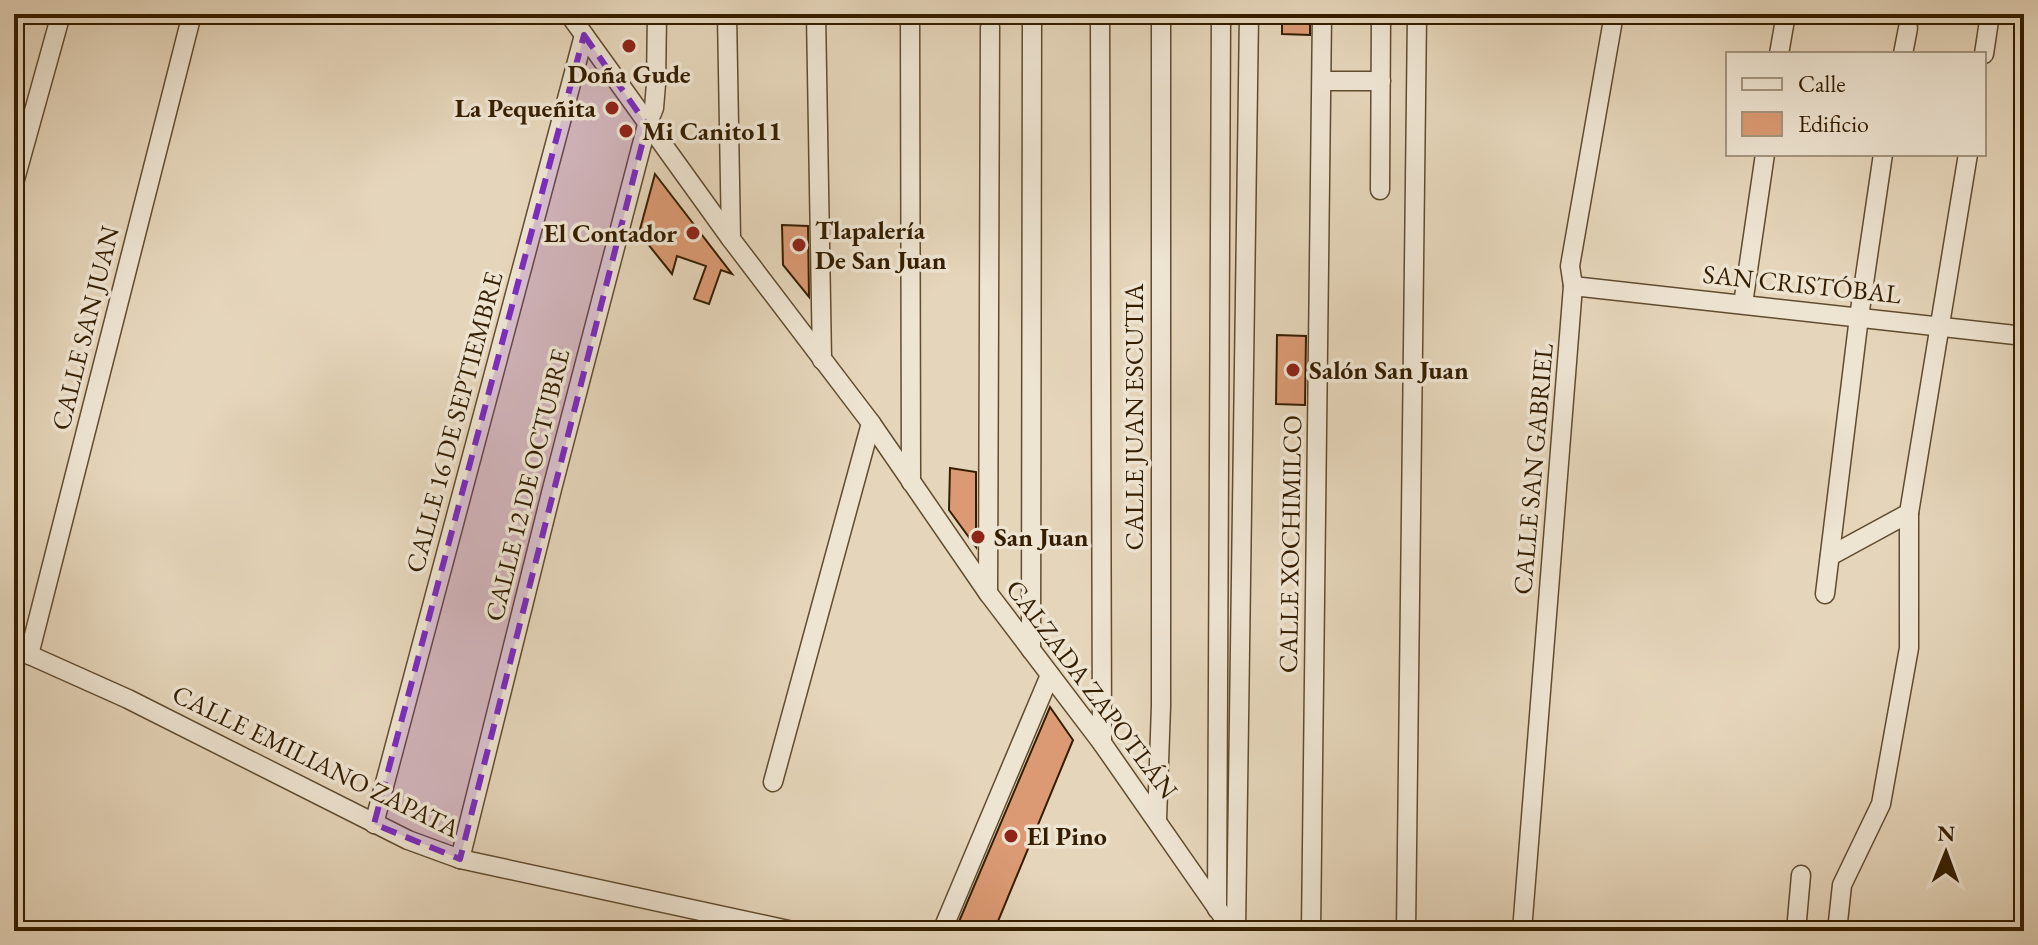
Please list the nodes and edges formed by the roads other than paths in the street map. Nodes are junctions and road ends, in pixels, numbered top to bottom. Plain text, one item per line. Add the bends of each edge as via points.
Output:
1 (61, 14) edge
2 (192, 14) edge
3 (569, 14) edge
4 (657, 14) edge
5 (727, 14) edge
6 (816, 14) edge
7 (910, 14) edge
8 (1032, 14) edge
9 (1100, 14) edge
10 (1161, 14) edge
11 (1221, 14) edge
12 (1249, 14) edge
13 (1322, 14) edge
14 (1381, 14) edge
15 (1417, 14) edge
16 (1614, 14) edge
17 (1786, 14) edge
18 (1990, 14) edge
19 (990, 27) dead end
20 (1908, 28) dead end
21 (584, 35) junction
22 (1779, 52) edge
23 (1903, 52) edge
24 (1984, 52) edge
25 (1322, 81) junction
26 (1381, 81) junction
27 (647, 125) junction
28 (1765, 156) edge
29 (1883, 156) edge
30 (1968, 156) edge
31 (14, 183) edge
32 (1380, 190) dead end
33 (731, 239) junction
34 (1573, 286) junction
35 (1743, 304) junction
36 (1859, 317) junction
37 (1941, 326) junction
38 (2024, 336) edge
39 (822, 360) junction
40 (871, 423) junction
41 (911, 482) junction
42 (1909, 513) junction
43 (1830, 556) junction
44 (988, 593) junction
45 (1825, 594) dead end
46 (1031, 650) junction
47 (21, 651) edge
48 (1050, 675) junction
49 (1102, 743) junction
50 (773, 782) dead end
51 (1157, 820) junction
52 (374, 824) junction
53 (460, 859) junction
54 (1801, 875) dead end
55 (1217, 909) junction
56 (793, 931) edge
57 (942, 931) edge
58 (1234, 931) edge
59 (1311, 931) edge
60 (1406, 931) edge
61 (1522, 931) edge
62 (1796, 931) edge
63 (1837, 931) edge

1 - 31 street
2 - 47 street, CALLE SAN JUAN
3 - 21 street, CALZADA ZAPOTLÁN
4 - 27 street, CALLE 12 DE OCTUBRE via 654,108
5 - 33 street
6 - 39 street
7 - 41 street
8 - 46 street
9 - 49 street
10 - 51 street, CALLE JUAN ESCUTIA
11 - 55 street
12 - 58 street
13 - 25 street, CALLE XOCHIMILCO
14 - 26 street
15 - 60 street
16 - 34 street, CALLE SAN GABRIEL via 1570,266
17 - 22 street
18 - 24 street
19 - 44 street
20 - 23 street
21 - 27 street, CALZADA ZAPOTLÁN
21 - 52 street, CALLE 16 DE SEPTIEMBRE
25 - 26 street
25 - 59 street, CALLE XOCHIMILCO
26 - 32 street
27 - 33 street, CALZADA ZAPOTLÁN
27 - 53 street, CALLE 12 DE OCTUBRE
28 - 35 street
29 - 36 street
30 - 37 street
33 - 39 street, CALZADA ZAPOTLÁN
34 - 35 street, SAN CRISTÓBAL
34 - 61 street, CALLE SAN GABRIEL
35 - 36 street, SAN CRISTÓBAL
36 - 37 street, SAN CRISTÓBAL
36 - 43 street
37 - 38 street, SAN CRISTÓBAL
37 - 42 street
39 - 40 street, CALZADA ZAPOTLÁN
40 - 41 street, CALZADA ZAPOTLÁN
40 - 50 street
41 - 44 street, CALZADA ZAPOTLÁN
42 - 43 street
42 - 63 street via 1909,648 1881,804 1842,885
43 - 45 street
44 - 46 street, CALZADA ZAPOTLÁN
46 - 48 street, CALZADA ZAPOTLÁN
47 - 52 street, CALLE EMILIANO ZAPATA
48 - 49 street, CALZADA ZAPOTLÁN
48 - 57 street
49 - 51 street, CALZADA ZAPOTLÁN
51 - 55 street, CALZADA ZAPOTLÁN
52 - 53 street, CALLE EMILIANO ZAPATA
53 - 56 street, CALLE EMILIANO ZAPATA
54 - 62 street
55 - 58 street, CALZADA ZAPOTLÁN

